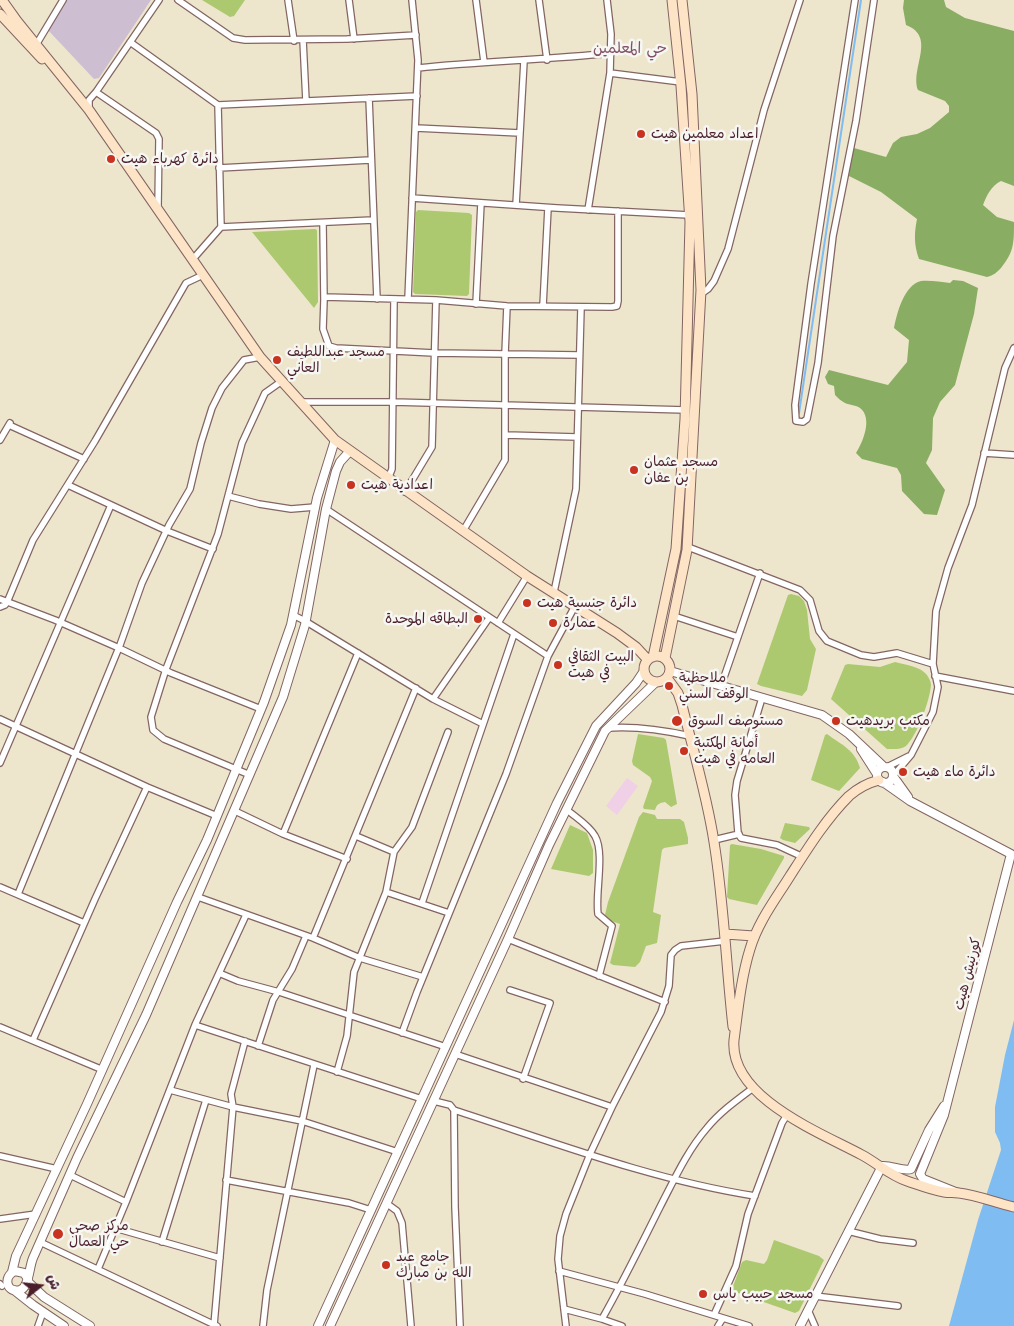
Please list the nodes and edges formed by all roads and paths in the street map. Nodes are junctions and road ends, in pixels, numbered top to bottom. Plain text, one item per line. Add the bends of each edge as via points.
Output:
1 (2, 0) edge
2 (63, 0) edge
3 (159, 0) edge
4 (178, 0) edge
5 (288, 0) edge
6 (349, 0) edge
7 (412, 0) edge
8 (476, 0) edge
9 (538, 0) edge
10 (607, 0) edge
11 (672, 0) edge
12 (685, 0) edge
13 (800, 0) edge
14 (855, 0) edge
15 (874, 0) edge
16 (0, 14) edge
17 (416, 35) junction
18 (354, 39) junction
19 (303, 40) junction
20 (294, 41) junction
21 (130, 42) junction
22 (36, 44) junction
23 (611, 53) junction
24 (524, 60) junction
25 (547, 60) junction
26 (484, 62) junction
27 (418, 68) junction
28 (610, 73) junction
29 (681, 82) junction
30 (68, 83) junction
31 (96, 92) junction
32 (417, 96) junction
33 (369, 98) junction
34 (306, 101) junction
35 (218, 105) junction
36 (89, 110) junction
37 (416, 128) junction
38 (520, 133) junction
39 (370, 160) junction
40 (219, 168) junction
41 (412, 198) junction
42 (481, 203) junction
43 (516, 205) junction
44 (158, 207) junction
45 (548, 208) junction
46 (588, 210) junction
47 (618, 211) junction
48 (689, 215) junction
49 (373, 220) junction
50 (323, 223) junction
51 (220, 228) junction
52 (193, 259) junction
53 (204, 276) junction
54 (701, 294) junction
55 (324, 298) junction
56 (377, 299) junction
57 (408, 299) junction
58 (394, 300) junction
59 (436, 300) junction
60 (476, 304) junction
61 (507, 306) junction
62 (543, 306) junction
63 (580, 308) junction
64 (687, 326) junction
65 (700, 327) junction
66 (1014, 348) edge
67 (394, 351) junction
68 (434, 353) junction
69 (505, 354) junction
70 (578, 354) junction
71 (260, 356) junction
72 (282, 381) junction
73 (300, 402) junction
74 (393, 402) junction
75 (433, 404) junction
76 (505, 406) junction
77 (577, 408) junction
78 (686, 410) junction
79 (506, 435) junction
80 (577, 437) junction
81 (0, 440) edge
82 (335, 440) junction
83 (349, 452) junction
84 (984, 453) junction
85 (1014, 455) edge
86 (84, 459) junction
87 (388, 480) junction
88 (68, 485) junction
89 (405, 492) junction
90 (228, 496) junction
91 (111, 505) junction
92 (316, 507) junction
93 (326, 509) junction
94 (167, 531) junction
95 (463, 531) junction
96 (688, 547) junction
97 (212, 549) junction
98 (760, 573) junction
99 (527, 576) junction
100 (554, 592) junction
101 (0, 600) edge
102 (6, 602) junction
103 (576, 606) junction
104 (0, 608) edge
105 (293, 615) junction
106 (674, 616) junction
107 (489, 618) junction
108 (306, 621) junction
109 (61, 623) junction
110 (498, 623) junction
111 (514, 634) junction
112 (738, 636) junction
113 (119, 648) junction
114 (358, 652) junction
115 (548, 656) junction
116 (651, 658) junction
117 (665, 658) junction
118 (933, 664) junction
119 (644, 670) junction
120 (166, 671) junction
121 (669, 675) junction
122 (935, 676) junction
123 (656, 682) junction
124 (721, 686) junction
125 (416, 688) junction
126 (1014, 691) edge
127 (762, 698) junction
128 (434, 699) junction
129 (262, 709) junction
130 (0, 719) edge
131 (483, 724) junction
132 (16, 726) junction
133 (608, 728) junction
134 (448, 732) dead end
135 (690, 736) junction
136 (856, 741) junction
137 (75, 754) junction
138 (911, 755) junction
139 (0, 763) edge
140 (886, 767) junction
141 (237, 771) junction
142 (250, 776) junction
143 (893, 776) junction
144 (880, 779) junction
145 (147, 787) junction
146 (910, 801) junction
147 (566, 809) junction
148 (235, 811) junction
149 (217, 816) junction
150 (283, 834) junction
151 (739, 834) junction
152 (356, 836) junction
153 (714, 840) junction
154 (394, 852) junction
155 (1013, 854) edge
156 (803, 857) junction
157 (347, 859) junction
158 (0, 886) edge
159 (386, 892) junction
160 (18, 894) junction
161 (198, 897) junction
162 (422, 903) junction
163 (449, 913) junction
164 (246, 915) junction
165 (84, 923) junction
166 (306, 936) junction
167 (754, 936) junction
168 (313, 938) junction
169 (725, 938) junction
170 (508, 939) junction
171 (360, 958) junction
172 (726, 971) junction
173 (219, 973) junction
174 (744, 973) junction
175 (599, 976) junction
176 (423, 977) junction
177 (510, 990) dead end
178 (279, 992) junction
179 (665, 1002) junction
180 (350, 1016) junction
181 (195, 1025) junction
182 (0, 1027) edge
183 (402, 1033) junction
184 (33, 1040) junction
185 (734, 1040) junction
186 (245, 1041) junction
187 (258, 1046) junction
188 (446, 1047) junction
189 (455, 1054) junction
190 (314, 1065) junction
191 (103, 1070) junction
192 (336, 1072) junction
193 (523, 1079) junction
194 (753, 1088) junction
195 (170, 1090) junction
196 (422, 1099) junction
197 (206, 1100) junction
198 (434, 1101) junction
199 (948, 1101) junction
200 (233, 1107) junction
201 (612, 1107) junction
202 (454, 1110) junction
203 (787, 1114) junction
204 (302, 1121) junction
205 (398, 1152) junction
206 (590, 1154) junction
207 (0, 1156) edge
208 (882, 1166) junction
209 (57, 1169) junction
210 (70, 1175) junction
211 (674, 1179) junction
212 (226, 1180) junction
213 (287, 1192) junction
214 (959, 1193) junction
215 (755, 1196) junction
216 (126, 1202) junction
217 (386, 1203) junction
218 (1014, 1207) edge
219 (371, 1210) junction
220 (36, 1214) junction
221 (367, 1218) junction
222 (0, 1219) edge
223 (377, 1224) junction
224 (115, 1228) junction
225 (848, 1231) junction
226 (40, 1242) junction
227 (162, 1242) junction
228 (913, 1243) dead end
229 (220, 1258) junction
230 (98, 1269) junction
231 (558, 1271) junction
232 (12, 1272) junction
233 (28, 1280) junction
234 (2, 1285) edge
235 (620, 1287) junction
236 (14, 1290) junction
237 (815, 1296) junction
238 (898, 1306) dead end
239 (564, 1309) junction
240 (808, 1310) junction
241 (43, 1312) junction
242 (714, 1315) junction
243 (723, 1318) junction
244 (602, 1319) junction
245 (216, 1325) edge
246 (38, 1326) edge
247 (64, 1326) edge
248 (90, 1326) edge
249 (263, 1326) edge
250 (318, 1326) edge
251 (330, 1326) edge
252 (411, 1326) edge
253 (460, 1326) edge
254 (566, 1326) edge
255 (622, 1326) edge
256 (718, 1326) edge
257 (750, 1326) edge
258 (800, 1326) edge
259 (815, 1326) edge

1 - 22 main road
2 - 22 street
3 - 21 street
4 - 20 street via 233,38
5 - 20 street
6 - 18 street
7 - 17 street
8 - 26 street
9 - 25 street
10 - 23 street
11 - 29 main road
12 - 54 main road
13 - 54 street via 764,110 728,249 714,282
14 - 15 street via 810,284 795,405 796,421 803,422 807,419 818,363 834,236
16 - 30 main road
17 - 18 street
17 - 27 street
18 - 19 street
19 - 20 street
19 - 34 street
21 - 31 street
21 - 35 street
22 - 30 main road
23 - 25 street
23 - 28 street
24 - 25 street
24 - 26 street
24 - 38 street
26 - 27 street
27 - 32 street
28 - 29 street
28 - 46 street
29 - 48 main road
30 - 36 main road
31 - 36 street via 89,100
31 - 44 street via 159,138
32 - 33 street
32 - 37 street
33 - 34 street
33 - 39 street
34 - 35 street
35 - 40 street
36 - 44 main road
37 - 38 street
37 - 41 street
38 - 43 street
39 - 40 street
39 - 49 street
40 - 51 street
41 - 42 street
41 - 57 street
42 - 43 street
42 - 60 street
43 - 45 street
44 - 52 main road
45 - 46 street
45 - 62 street
46 - 47 street
47 - 48 street
47 - 63 street via 617,306
48 - 64 main road
49 - 50 street
49 - 56 street
50 - 51 street
50 - 55 street
51 - 52 street
52 - 53 main road
53 - 71 main road
53 - 86 street via 186,283
54 - 65 main road
55 - 56 street
55 - 67 street via 323,329 329,346
56 - 58 street
57 - 58 street
57 - 59 street
58 - 67 street
59 - 60 street
59 - 68 street
60 - 61 street
61 - 62 street
61 - 69 street
62 - 63 street
63 - 70 street
64 - 65 main road
64 - 78 main road
65 - 96 main road
66 - 84 street via 1005,368
67 - 68 street
67 - 74 street
68 - 69 street
68 - 75 street
69 - 70 street
69 - 76 street
70 - 77 street
71 - 72 main road
71 - 94 street via 244,360 222,388 212,408 190,489
72 - 73 main road
72 - 90 street via 265,393 242,443
73 - 74 street
73 - 82 main road
74 - 75 street
74 - 87 street via 392,469
75 - 76 street
75 - 89 street via 432,447
76 - 77 street
76 - 79 street
77 - 78 street
77 - 80 street
78 - 116 main road via 676,549
79 - 80 street
79 - 95 street via 505,460
80 - 100 street via 576,489
81 - 86 street via 9,424
82 - 83 main road
82 - 92 street
83 - 87 main road
83 - 93 street via 336,471
84 - 85 street
84 - 118 street via 972,505 936,611
86 - 88 street
87 - 89 main road
88 - 91 street
88 - 102 street via 34,540
89 - 95 main road
90 - 92 street via 292,509
90 - 97 street
91 - 94 street
91 - 109 street
92 - 105 street
93 - 107 street
93 - 108 street
94 - 97 street
94 - 113 street via 142,583
95 - 99 main road
96 - 98 street
96 - 106 main road
97 - 120 street
98 - 112 street
98 - 118 street via 806,595 827,641 861,655 874,657 897,653
99 - 100 main road
99 - 110 street
100 - 103 main road
101 - 102 street
102 - 104 street
102 - 109 street
103 - 115 street
103 - 116 main road
105 - 108 street
105 - 129 street
106 - 112 street
106 - 117 main road
107 - 110 street
107 - 128 street
108 - 114 street
108 - 142 street via 284,698
109 - 113 street
109 - 132 street
110 - 111 street
111 - 115 street
111 - 131 street
112 - 124 street
113 - 120 street
113 - 137 street
114 - 125 street
114 - 150 street
115 - 163 street via 506,774
116 - 117 main road
116 - 119 main road
117 - 121 main road via 670,664
118 - 122 street
119 - 123 main road via 648,678
119 - 188 street via 596,726 557,803
120 - 129 street
120 - 141 street via 151,717 153,730 164,739
121 - 123 main road via 664,681
121 - 124 street
121 - 135 main road via 680,699
122 - 126 street
122 - 138 street via 938,687 933,712
123 - 133 street
124 - 127 street
125 - 128 street
125 - 152 street
127 - 136 street via 822,715
127 - 151 street via 737,781 735,795
128 - 131 street
129 - 141 street
130 - 132 street
131 - 162 street
132 - 137 street
132 - 139 street
133 - 135 street
133 - 147 street
134 - 154 street via 412,827
135 - 153 main road
136 - 140 street
136 - 144 street
137 - 145 street
137 - 160 street
138 - 140 street
138 - 143 street
140 - 143 street via 891,769
140 - 144 street via 879,770
141 - 142 street
141 - 149 street
142 - 148 street
143 - 144 street via 889,781
143 - 146 street
144 - 146 street
144 - 156 main road via 849,796
145 - 149 street
145 - 165 street
146 - 155 street
147 - 170 street
147 - 175 street via 590,828 598,845 598,914 612,926
148 - 150 street
148 - 161 street
149 - 191 street
150 - 157 street
151 - 153 street
151 - 156 street via 741,838 777,845
152 - 154 street
152 - 157 street
153 - 169 main road
154 - 159 street
155 - 199 street, كورنيش هيت
156 - 167 main road
157 - 168 street
158 - 160 street
159 - 162 street
159 - 171 street
160 - 165 street
161 - 164 street
161 - 210 street
162 - 163 street
163 - 176 street
164 - 166 street
164 - 173 street
165 - 184 street
166 - 168 street
166 - 178 street
167 - 169 main road
167 - 174 main road
168 - 171 street
169 - 172 main road
169 - 179 street via 675,950 671,955
170 - 175 street
170 - 189 street
171 - 176 street
171 - 180 street via 354,972
172 - 174 main road
172 - 185 main road
173 - 178 street
173 - 181 street
174 - 185 main road
175 - 179 street
176 - 183 street
177 - 193 street via 550,1003
178 - 180 street
178 - 187 street via 273,1000
179 - 201 street
180 - 183 street
180 - 192 street
181 - 186 street
181 - 195 street
182 - 184 street
183 - 188 street
184 - 191 street
185 - 194 main road via 735,1060
186 - 187 street
186 - 200 street via 232,1094
187 - 190 street
188 - 196 street
189 - 193 street
189 - 198 street
190 - 192 street
190 - 204 street
191 - 209 street
192 - 196 street
193 - 201 street
194 - 203 main road
194 - 211 street via 728,1107 698,1138
195 - 197 street
195 - 216 street
196 - 205 street
197 - 200 street
197 - 227 street
198 - 202 street via 450,1105
198 - 217 street
199 - 208 street, كورنيش هيت via 929,1130 911,1170
199 - 214 street, كورنيش هيت via 940,1129 920,1174
200 - 204 street
200 - 212 street
201 - 206 street
202 - 206 street
202 - 253 street
203 - 208 main road
203 - 215 street
204 - 205 street
204 - 213 street
205 - 219 street
206 - 211 street
206 - 231 street via 569,1203 559,1248
207 - 209 street
208 - 214 main road via 906,1181
208 - 225 street
209 - 220 street
210 - 216 street
210 - 226 street
211 - 215 street
211 - 235 street
212 - 213 street
212 - 229 street
213 - 219 street
213 - 249 street
214 - 218 main road
215 - 242 street via 736,1266
216 - 224 street
217 - 223 street
217 - 252 street via 397,1211 402,1223
219 - 221 street
220 - 222 street
220 - 232 street
221 - 223 street
221 - 250 street
223 - 251 street
224 - 227 street
224 - 230 street
225 - 228 street
225 - 237 street
226 - 230 street
226 - 233 street via 29,1268
227 - 229 street
229 - 245 street
230 - 245 street
231 - 235 street
231 - 239 street
232 - 233 street via 22,1271
232 - 234 street
233 - 236 street via 27,1286
233 - 248 street via 44,1297
234 - 236 street
235 - 242 street
235 - 244 street
236 - 241 street
237 - 238 street
237 - 240 street
239 - 244 street
239 - 254 street
240 - 258 street
240 - 259 street
241 - 246 street
241 - 247 street
242 - 243 street
243 - 256 street
243 - 257 street
244 - 255 street

